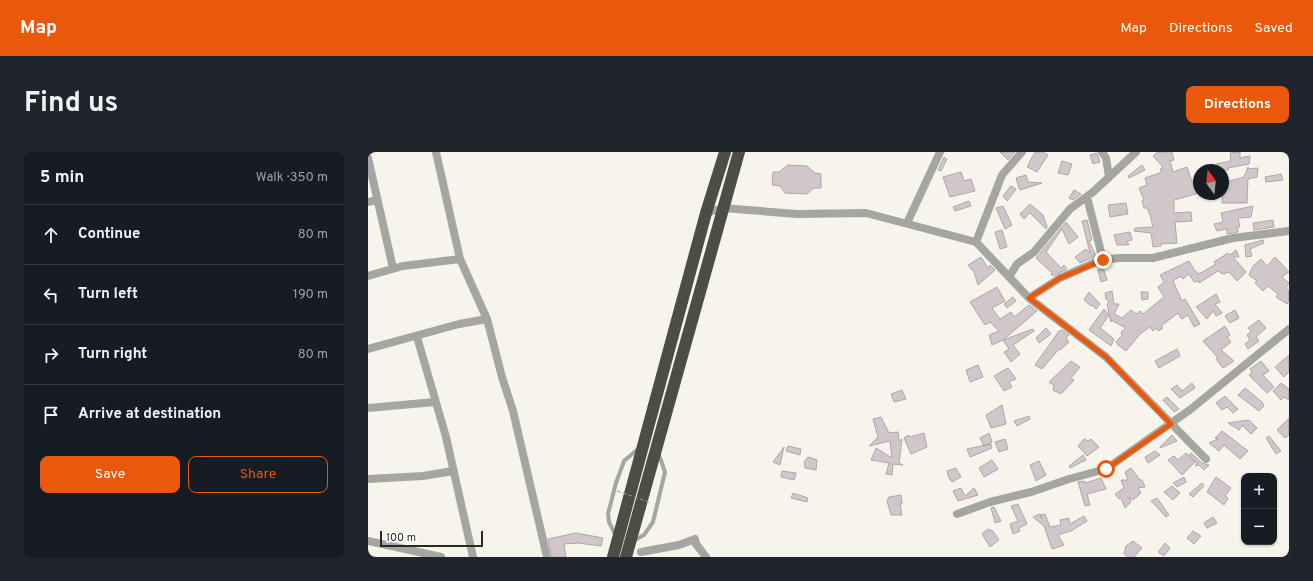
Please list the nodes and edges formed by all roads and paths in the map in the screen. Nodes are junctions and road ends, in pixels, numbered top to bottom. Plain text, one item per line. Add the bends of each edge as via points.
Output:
1 (436, 152) edge
2 (725, 152) edge
3 (739, 152) edge
4 (940, 152) edge
5 (1022, 152) edge
6 (1102, 152) edge
7 (1136, 152) edge
8 (368, 158) edge
9 (1109, 177) junction
10 (1087, 197) junction
11 (377, 200) junction
12 (368, 202) edge
13 (723, 208) junction
14 (706, 213) junction
15 (907, 223) junction
16 (1289, 231) edge
17 (976, 242) junction
18 (460, 259) junction
19 (1103, 260) junction
20 (393, 268) junction
21 (368, 276) edge
22 (1009, 277) junction
23 (1029, 298) junction
24 (487, 319) junction
25 (1289, 329) edge
26 (417, 337) junction
27 (368, 349) edge
28 (435, 402) junction
29 (368, 408) edge
30 (1171, 424) junction
31 (642, 447) junction
32 (656, 448) junction
33 (1206, 459) dead end
34 (453, 471) junction
35 (368, 479) edge
36 (617, 491) dead end
37 (649, 502) dead end
38 (957, 514) dead end
39 (368, 541) edge
40 (625, 548) edge
41 (642, 554) edge
42 (438, 557) edge
43 (473, 557) edge
44 (547, 557) edge
45 (613, 557) edge
46 (706, 557) edge

1 - 18 street
2 - 14 highway
3 - 13 highway
4 - 15 street
5 - 17 street via 1002,175
6 - 9 street via 1106,158
7 - 9 street
8 - 11 street
9 - 10 street
10 - 19 street
10 - 22 street via 1070,209 1034,252 1017,264
11 - 12 street
11 - 20 street
13 - 14 street
13 - 15 street via 797,214 866,213
13 - 32 highway
14 - 31 highway
15 - 17 street
16 - 19 street via 1233,238 1153,258
17 - 22 street
18 - 20 street
18 - 24 street
19 - 23 street via 1060,278
20 - 21 street
22 - 23 street
23 - 30 street via 1106,357
24 - 26 street via 459,324
24 - 44 street via 513,411
25 - 30 street
26 - 27 street
26 - 28 street
28 - 29 street
28 - 34 street
30 - 33 street
30 - 38 street via 1106,469
31 - 40 highway
31 - 40 lane via 624,461 608,514 609,522
32 - 40 highway
32 - 40 lane via 666,472 652,522 644,535
34 - 35 street via 423,476
34 - 43 street
36 - 37 path, bridge
39 - 42 street
40 - 41 street
40 - 45 highway
41 - 46 street via 695,539

